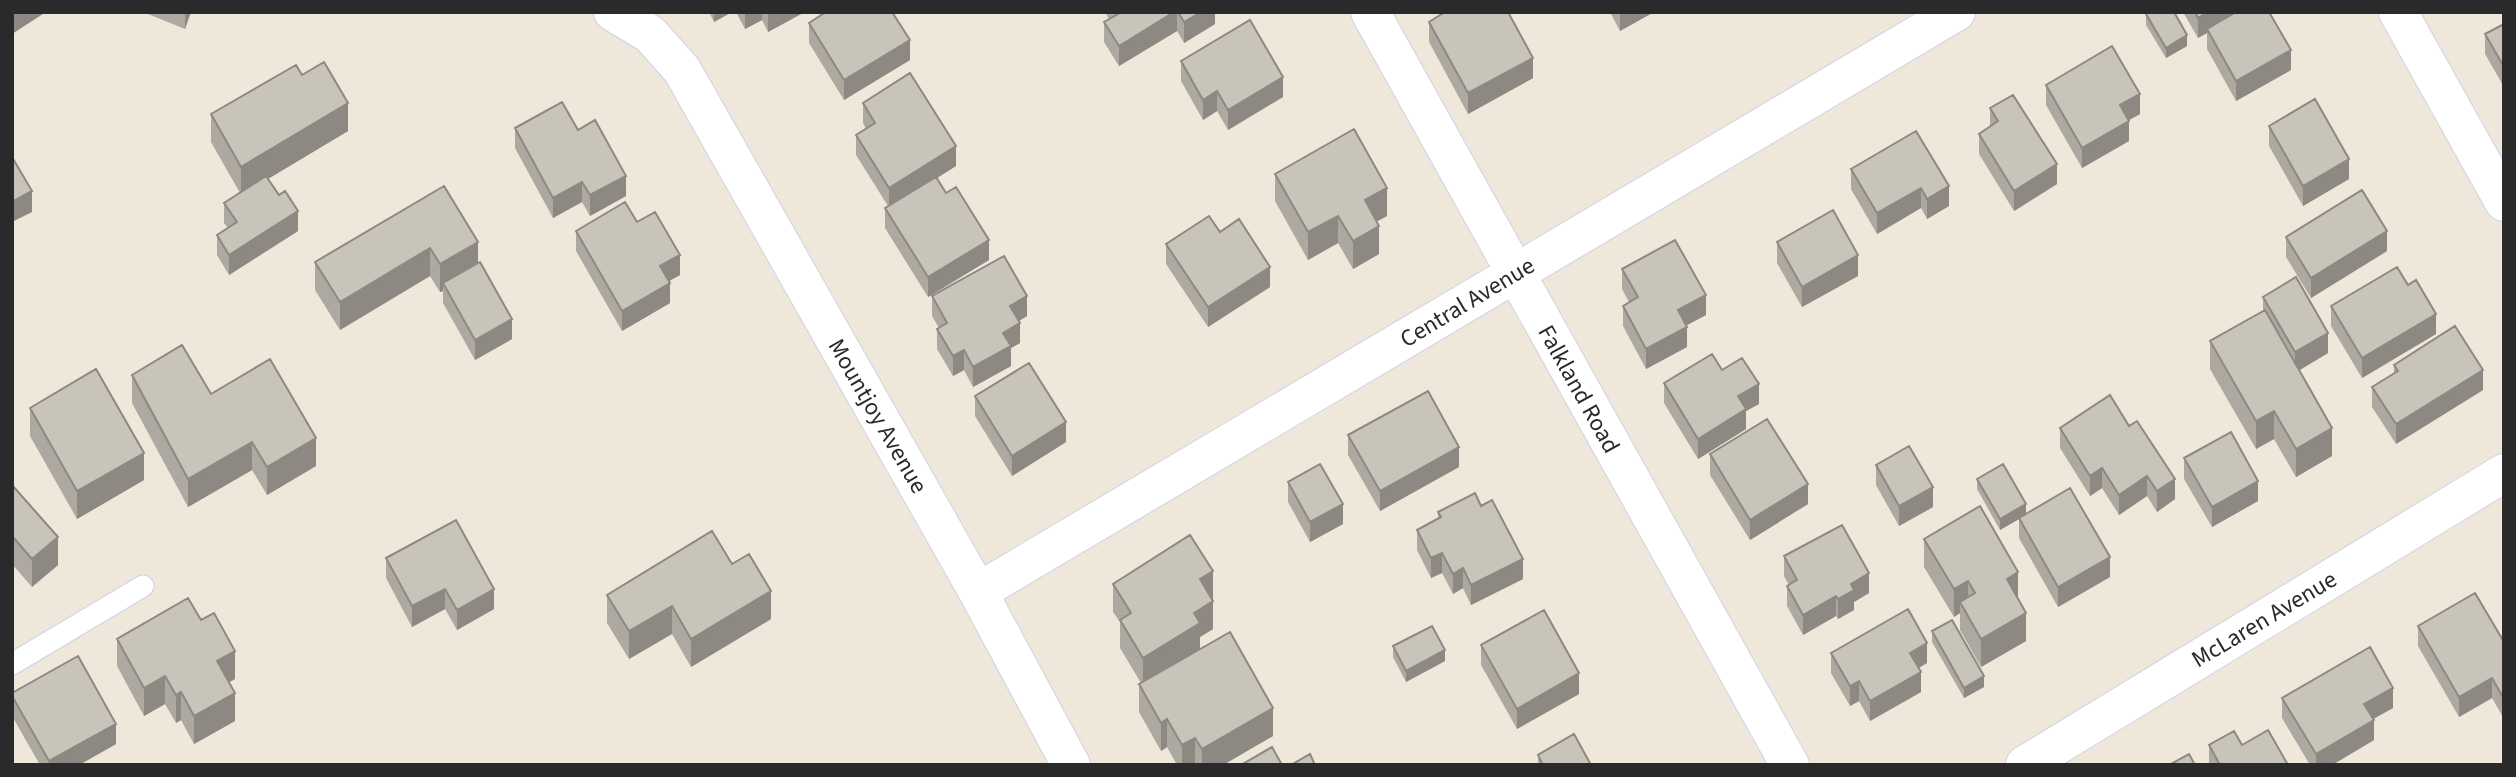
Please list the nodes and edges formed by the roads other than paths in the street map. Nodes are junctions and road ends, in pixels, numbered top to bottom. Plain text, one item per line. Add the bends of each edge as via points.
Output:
1 (613, 12) edge
2 (1370, 12) edge
3 (1956, 12) edge
4 (2398, 12) edge
5 (2504, 202) edge
6 (1515, 274) junction
7 (2504, 473) edge
8 (144, 586) dead end
9 (978, 592) junction
10 (12, 664) edge
11 (1071, 765) edge
12 (1790, 765) edge
13 (2025, 765) edge

1 - 9 street, Mountjoy Avenue via 650,34 682,70
2 - 6 street, Falkland Road
3 - 6 street, Central Avenue
4 - 5 street
6 - 9 street, Central Avenue
6 - 12 street, Falkland Road
7 - 13 street, McLaren Avenue
8 - 10 lane
9 - 11 street, Mountjoy Avenue

